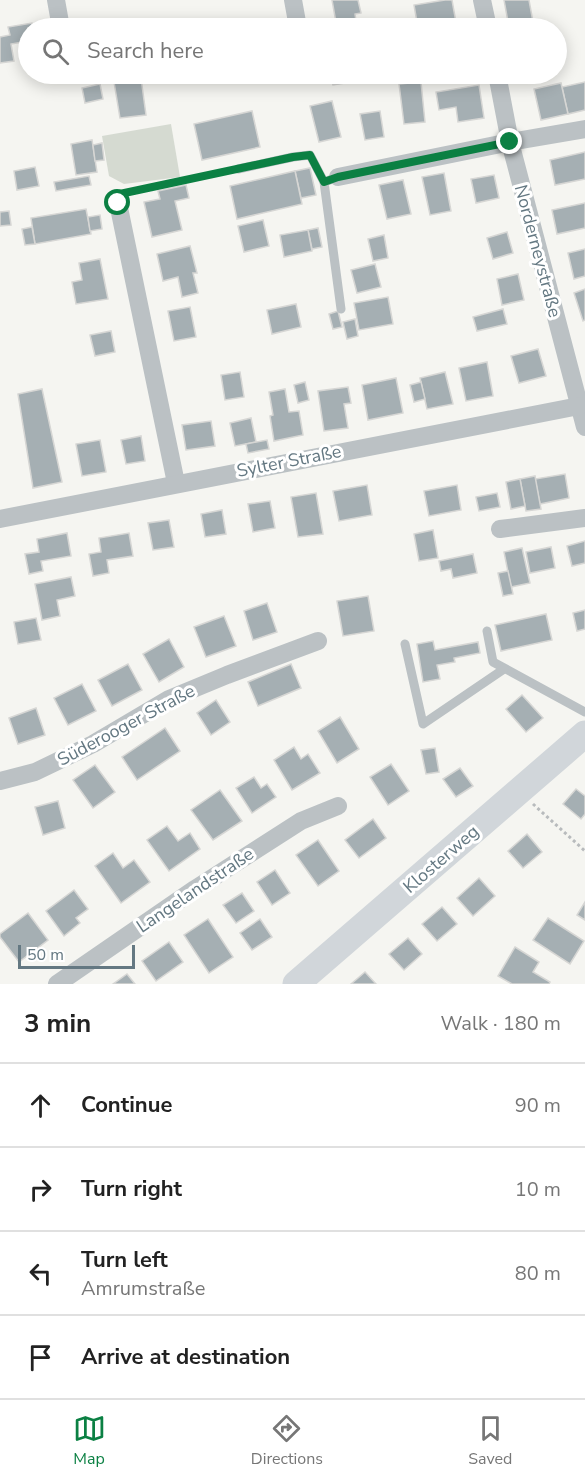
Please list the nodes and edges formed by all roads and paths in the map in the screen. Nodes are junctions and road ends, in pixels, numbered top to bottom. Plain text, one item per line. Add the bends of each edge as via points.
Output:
1 (56, 0) edge
2 (293, 0) edge
3 (482, 0) edge
4 (59, 18) edge
5 (296, 18) edge
6 (486, 18) edge
7 (499, 84) edge
8 (585, 129) edge
9 (510, 142) junction
10 (238, 169) joint
11 (331, 180) junction
12 (118, 203) joint
13 (341, 309) dead end
14 (580, 398) edge
15 (585, 427) edge
16 (176, 483) junction
17 (585, 518) edge
18 (0, 519) edge
19 (500, 530) dead end
20 (487, 632) dead end
21 (318, 641) dead end
22 (405, 644) dead end
23 (504, 669) junction
24 (585, 712) edge
25 (585, 734) edge
26 (0, 781) edge
27 (520, 791) junction
28 (338, 806) dead end
29 (585, 851) edge
30 (57, 984) edge
31 (296, 984) edge

1 - 4 street
2 - 5 street
3 - 6 street
7 - 9 street, Norderneystraße
8 - 9 street
9 - 11 street
9 - 14 street, Norderneystraße
10 - 11 lane via 310,155
10 - 12 path via 115,195
11 - 13 lane
12 - 16 street
14 - 15 street, Norderneystraße
14 - 16 street, Sylter Straße
16 - 18 street, Sylter Straße
17 - 19 street
20 - 23 lane via 494,662
21 - 26 street, Süderooger Straße via 169,699 83,749 35,772
22 - 23 lane via 423,724
23 - 24 lane
25 - 27 street, Klosterweg
27 - 29 path
27 - 31 street, Klosterweg
28 - 30 street, Langelandstraße via 301,821

